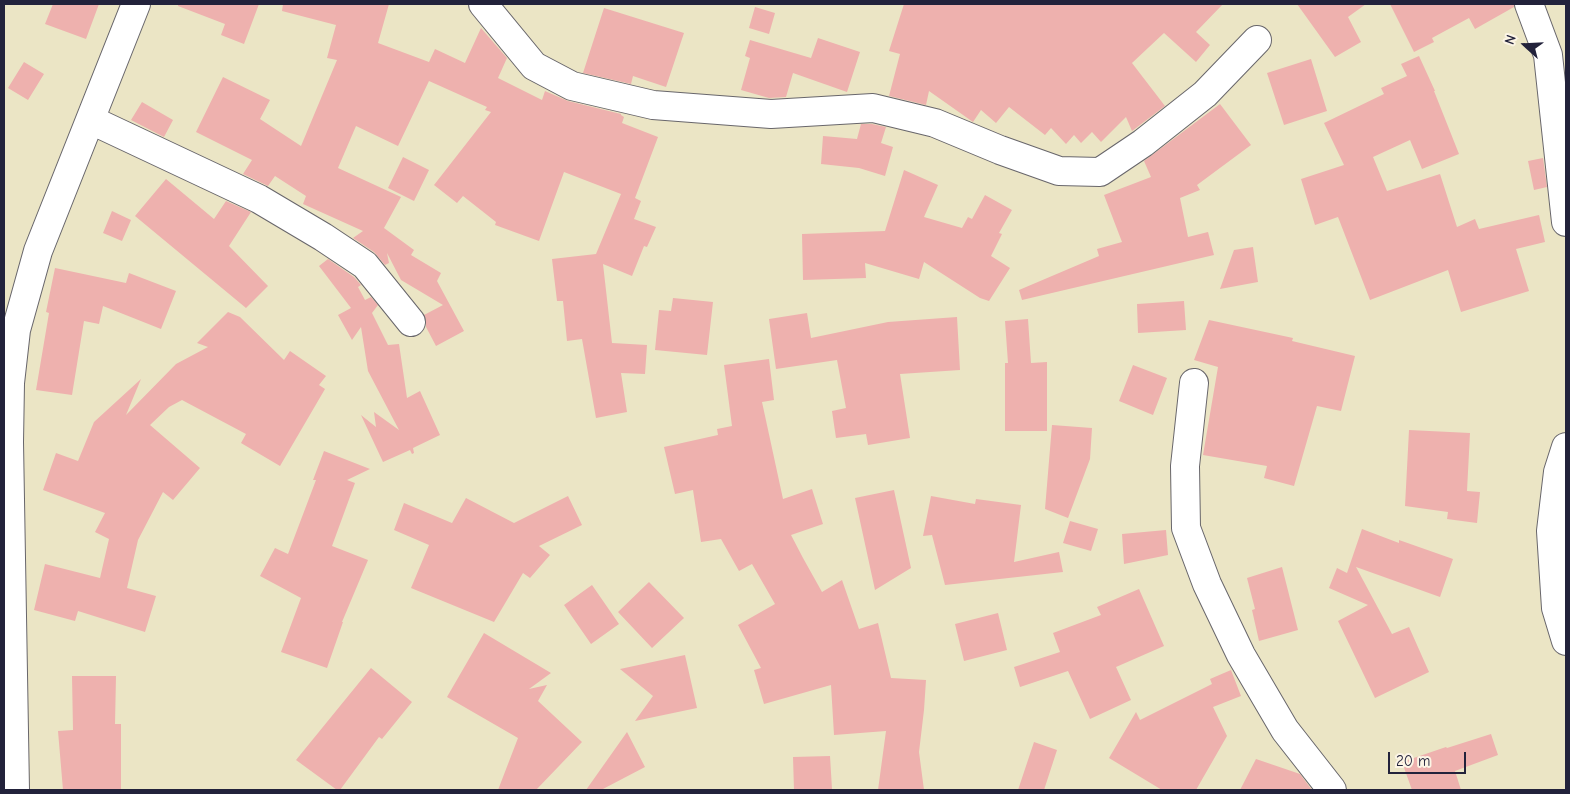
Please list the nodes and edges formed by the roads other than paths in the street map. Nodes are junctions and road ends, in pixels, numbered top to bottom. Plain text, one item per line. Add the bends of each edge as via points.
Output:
1 (136, 4) edge
2 (483, 4) edge
3 (1529, 4) edge
4 (1257, 40) dead end
5 (91, 120) junction
6 (1566, 222) edge
7 (411, 322) dead end
8 (1194, 383) dead end
9 (1566, 447) edge
10 (1566, 641) edge
11 (15, 790) edge
12 (1332, 790) edge

1 - 5 street
2 - 4 street via 534,66 572,86 653,105 772,114 872,108 935,123 1059,171 1100,172 1205,94
3 - 6 street via 1548,55
5 - 7 street via 260,199 323,237 365,265
5 - 11 street via 38,252 16,330 10,382
8 - 12 street via 1185,466 1186,528 1207,584 1241,655 1286,730
9 - 10 street via 1558,472 1551,531 1556,608

